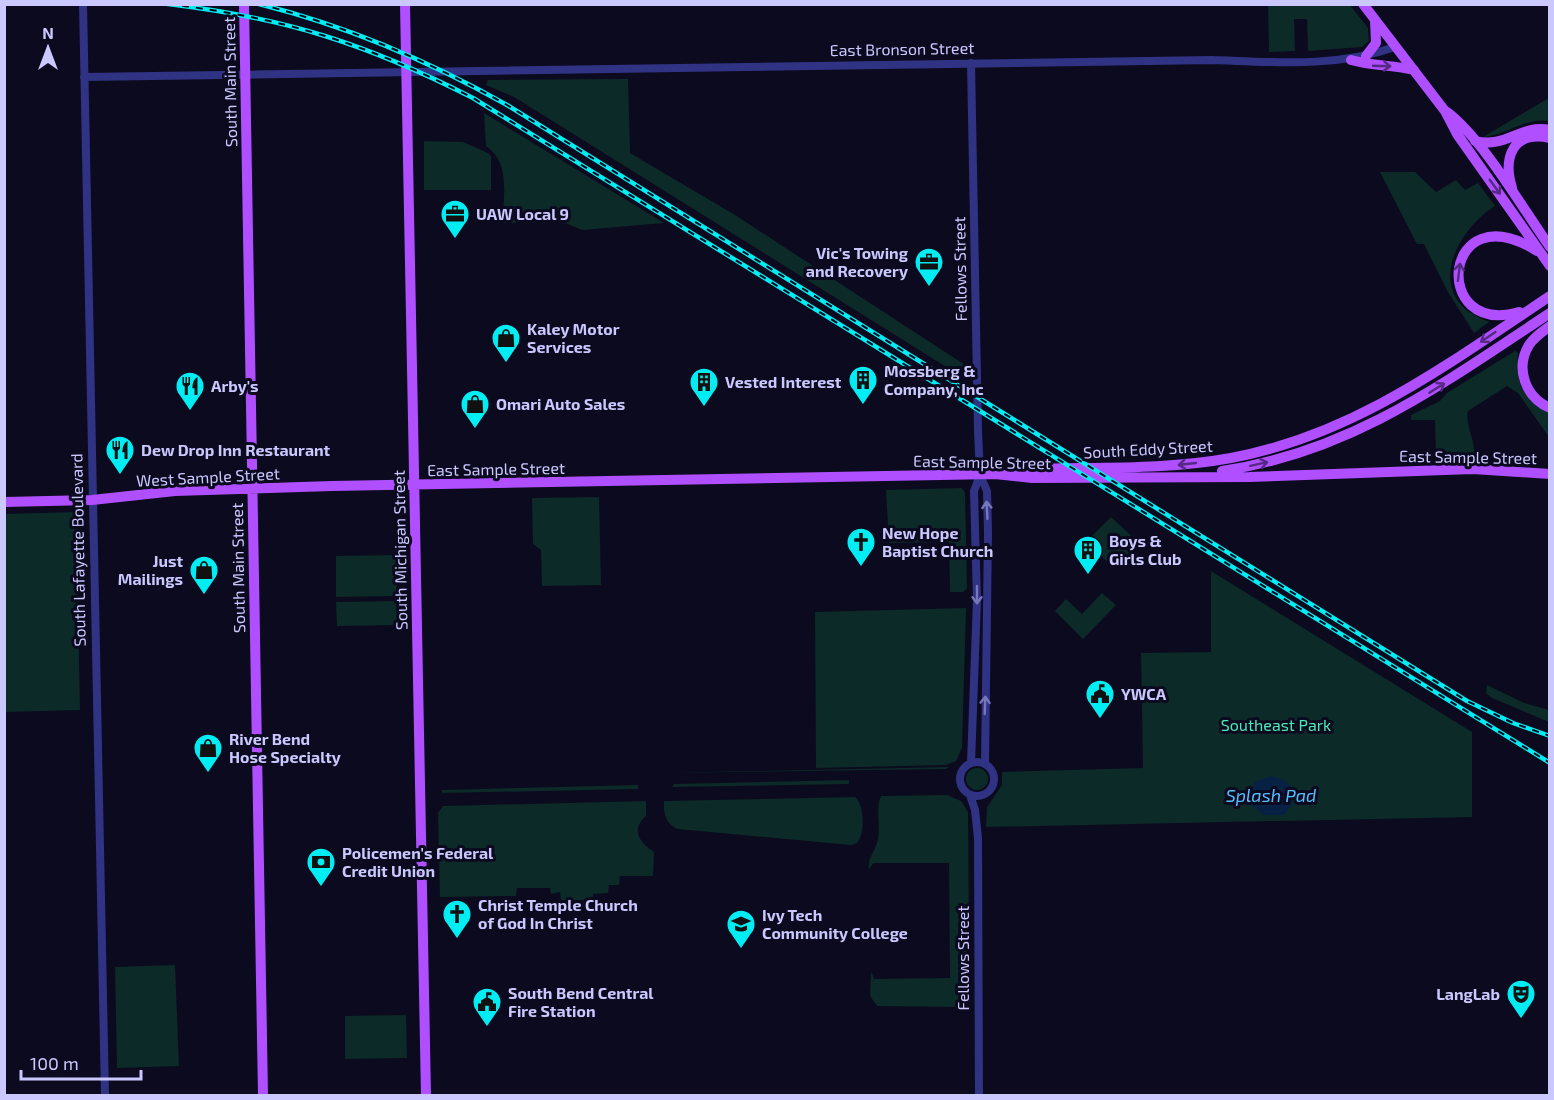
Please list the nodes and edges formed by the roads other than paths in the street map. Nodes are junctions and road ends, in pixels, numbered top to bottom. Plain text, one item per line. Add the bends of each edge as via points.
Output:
1 (83, 4) edge
2 (244, 4) edge
3 (405, 4) edge
4 (1363, 4) edge
5 (1375, 20) junction
6 (1395, 47) junction
7 (1366, 56) junction
8 (1351, 60) junction
9 (971, 63) junction
10 (1414, 70) junction
11 (406, 72) junction
12 (245, 74) junction
13 (84, 77) junction
14 (1445, 111) junction
15 (1550, 130) edge
16 (1550, 138) edge
17 (1475, 141) junction
18 (1514, 194) junction
19 (1545, 250) edge
20 (1550, 266) edge
21 (1550, 297) edge
22 (1534, 307) junction
23 (1548, 320) edge
24 (1550, 408) edge
25 (995, 474) junction
26 (1550, 474) edge
27 (980, 475) junction
28 (1180, 476) junction
29 (414, 485) junction
30 (251, 489) junction
31 (92, 500) junction
32 (4, 502) edge
33 (971, 763) junction
34 (985, 764) junction
35 (986, 794) junction
36 (970, 795) junction
37 (977, 821) junction
38 (105, 1095) edge
39 (263, 1095) edge
40 (426, 1095) edge
41 (979, 1095) edge

1 - 13 street, South Lafayette Boulevard
2 - 12 main road, South Main Street
3 - 11 main road, South Michigan Street
4 - 5 main road
5 - 6 main road
5 - 7 main road via 1376,43
6 - 7 street, East Bronson Street
6 - 10 main road
7 - 8 street, East Bronson Street
8 - 9 street, East Bronson Street
8 -> 10 main road
9 - 11 street, East Bronson Street
9 - 27 street, Fellows Street
10 - 14 main road
11 - 12 street, East Bronson Street
11 - 29 main road, South Michigan Street
12 - 13 street, East Bronson Street
12 - 30 main road, South Main Street
13 - 31 street, South Lafayette Boulevard
14 - 17 main road via 1461,122
14 -> 19 main road via 1457,134
15 - 17 main road via 1527,130 1496,144
16 - 18 main road via 1530,137 1515,146 1507,165
17 - 18 main road
18 - 19 main road
19 - 20 main road
22 -> 19 main road via 1506,316 1481,312 1460,291 1458,274 1468,248 1485,237 1507,235
21 - 22 main road, South Eddy Street
22 -> 25 main road, South Eddy Street via 1402,394 1293,442 1200,463 1031,469
23 - 24 main road via 1528,347 1523,369 1527,388
28 -> 23 main road, South Eddy Street via 1268,462 1332,443 1409,406
25 - 27 main road, East Sample Street
25 - 28 main road, East Sample Street via 1032,478
26 - 28 main road, East Sample Street via 1430,469
27 - 29 main road, East Sample Street
27 -> 33 street, Fellows Street via 974,491 977,600
34 -> 27 street, Fellows Street via 988,533 987,491
29 - 30 main road, West Sample Street
29 - 40 main road, South Michigan Street
30 - 31 main road, West Sample Street via 176,491
30 - 39 main road, South Main Street
31 - 32 main road, West Sample Street
31 - 38 street, South Lafayette Boulevard
33 - 34 street
33 - 36 street via 960,780
34 - 35 street via 995,779
35 - 36 street
35 - 37 street, Fellows Street
36 - 37 street, Fellows Street
37 - 41 street, Fellows Street

